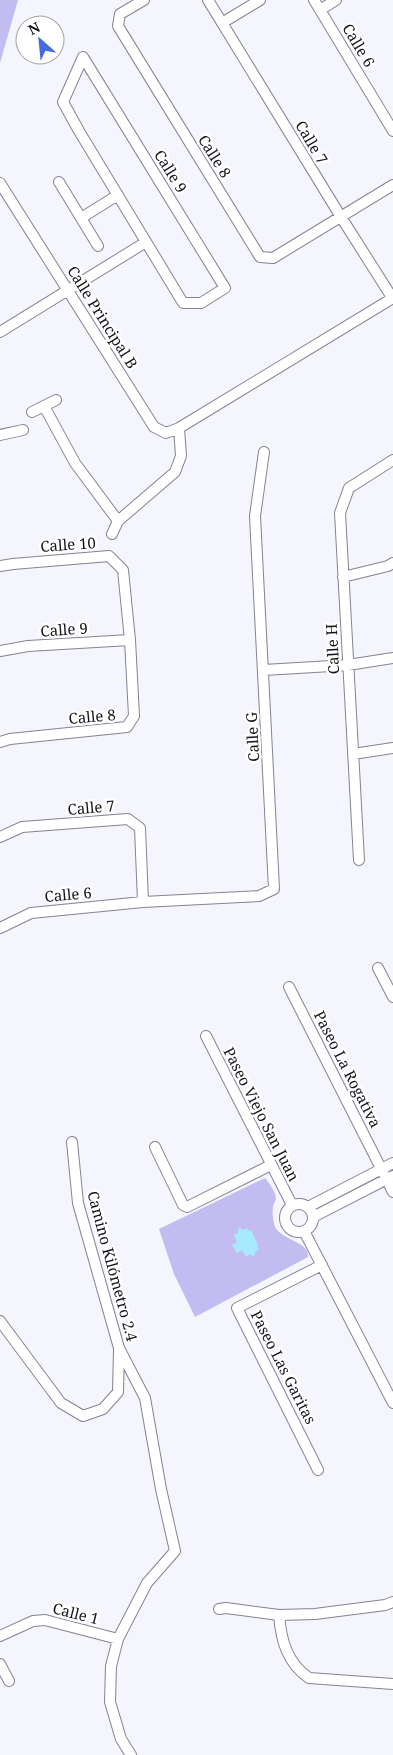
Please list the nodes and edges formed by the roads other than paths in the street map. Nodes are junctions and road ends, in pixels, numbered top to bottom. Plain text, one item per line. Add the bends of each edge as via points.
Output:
1 (144, 0) edge
2 (208, 0) edge
3 (260, 0) edge
4 (314, 0) edge
5 (336, 0) edge
6 (320, 10) junction
7 (222, 23) junction
8 (393, 131) edge
9 (59, 182) dead end
10 (0, 183) edge
11 (393, 185) edge
12 (118, 196) junction
13 (340, 217) junction
14 (81, 218) junction
15 (146, 242) junction
16 (98, 246) dead end
17 (68, 290) junction
18 (393, 298) edge
19 (0, 332) edge
20 (56, 400) dead end
21 (44, 406) junction
22 (32, 412) dead end
23 (179, 428) junction
24 (23, 430) dead end
25 (0, 435) edge
26 (264, 452) dead end
27 (393, 460) edge
28 (118, 521) junction
29 (112, 534) dead end
30 (393, 563) edge
31 (0, 566) edge
32 (342, 577) junction
33 (130, 640) junction
34 (0, 651) edge
35 (393, 658) edge
36 (348, 665) junction
37 (264, 670) junction
38 (0, 742) edge
39 (393, 748) edge
40 (353, 754) junction
41 (0, 837) edge
42 (359, 860) dead end
43 (143, 902) junction
44 (0, 928) edge
45 (378, 968) dead end
46 (289, 987) dead end
47 (393, 997) edge
48 (206, 1036) dead end
49 (72, 1142) dead end
50 (155, 1146) dead end
51 (393, 1163) edge
52 (271, 1165) junction
53 (382, 1169) junction
54 (390, 1178) edge
55 (393, 1192) edge
56 (292, 1205) junction
57 (308, 1207) junction
58 (313, 1217) junction
59 (304, 1231) junction
60 (322, 1265) junction
61 (0, 1321) edge
62 (119, 1348) junction
63 (393, 1403) edge
64 (318, 1470) dead end
65 (393, 1602) edge
66 (219, 1609) dead end
67 (278, 1615) junction
68 (0, 1636) edge
69 (118, 1640) junction
70 (0, 1664) edge
71 (9, 1681) dead end
72 (393, 1684) edge
73 (131, 1755) edge

1 - 13 street, Calle 8 via 120,14 118,26 260,257 273,258
2 - 7 street, Calle 7
3 - 7 street
4 - 6 street, Calle 6
5 - 6 street
6 - 8 street, Calle 6
7 - 13 street, Calle 7
9 - 14 street
10 - 17 street, Calle Principal B
11 - 13 street
12 - 14 street
12 - 15 street, Calle 9
12 - 15 street, Calle 9 via 63,102 83,57 225,288 202,303 183,303
13 - 18 street, Calle 7
14 - 16 street
15 - 17 street
17 - 19 street
17 - 23 street, Calle Principal B via 154,427 166,433
18 - 23 street
20 - 21 street
21 - 22 street
21 - 28 street via 74,462
23 - 28 street via 181,456 175,472
24 - 25 street
26 - 37 street, Calle G via 255,516
27 - 32 street, Calle H via 350,488 340,513
28 - 29 street
30 - 32 street
31 - 33 street, Calle 10 via 109,556 123,570
32 - 36 street, Calle H
33 - 34 street, Calle 9 via 28,646
33 - 38 street, Calle 8 via 134,716 127,727 10,738
35 - 36 street
36 - 37 street
36 - 40 street, Calle H
37 - 43 street, Calle G via 274,888 259,896
39 - 40 street
40 - 42 street, Calle H
41 - 43 street, Calle 7 via 22,827 128,819 140,828
43 - 44 street, Calle 6 via 31,913
45 - 47 street
46 - 53 street, Paseo La Rogativa
48 - 52 street, Paseo Viejo San Juan
49 - 62 street, Camino Kilómetro 2.4 via 78,1203
50 - 52 street via 183,1205 187,1207
51 - 53 street
52 - 56 street, Paseo Viejo San Juan
53 - 54 street, Paseo La Rogativa
53 - 57 street
54 - 55 street, Paseo La Rogativa
54 - 58 street
56 - 57 street, Paseo Viejo San Juan via 299,1203
56 - 59 street, Paseo Viejo San Juan via 284,1215 286,1224 293,1231
57 - 58 street
58 - 59 street
59 - 60 street
60 - 63 street
60 - 64 street, Paseo Las Garitas via 238,1308
61 - 62 street via 61,1402 83,1416 104,1409 118,1392
62 - 69 street, Camino Kilómetro 2.4 via 144,1398 175,1551 147,1583
65 - 67 street via 315,1614
66 - 67 street
67 - 72 street via 290,1661 309,1678
68 - 69 street, Calle 1 via 33,1621 45,1620
69 - 73 street, Camino Kilómetro 2.4 via 111,1666 110,1702 121,1739
70 - 71 street

